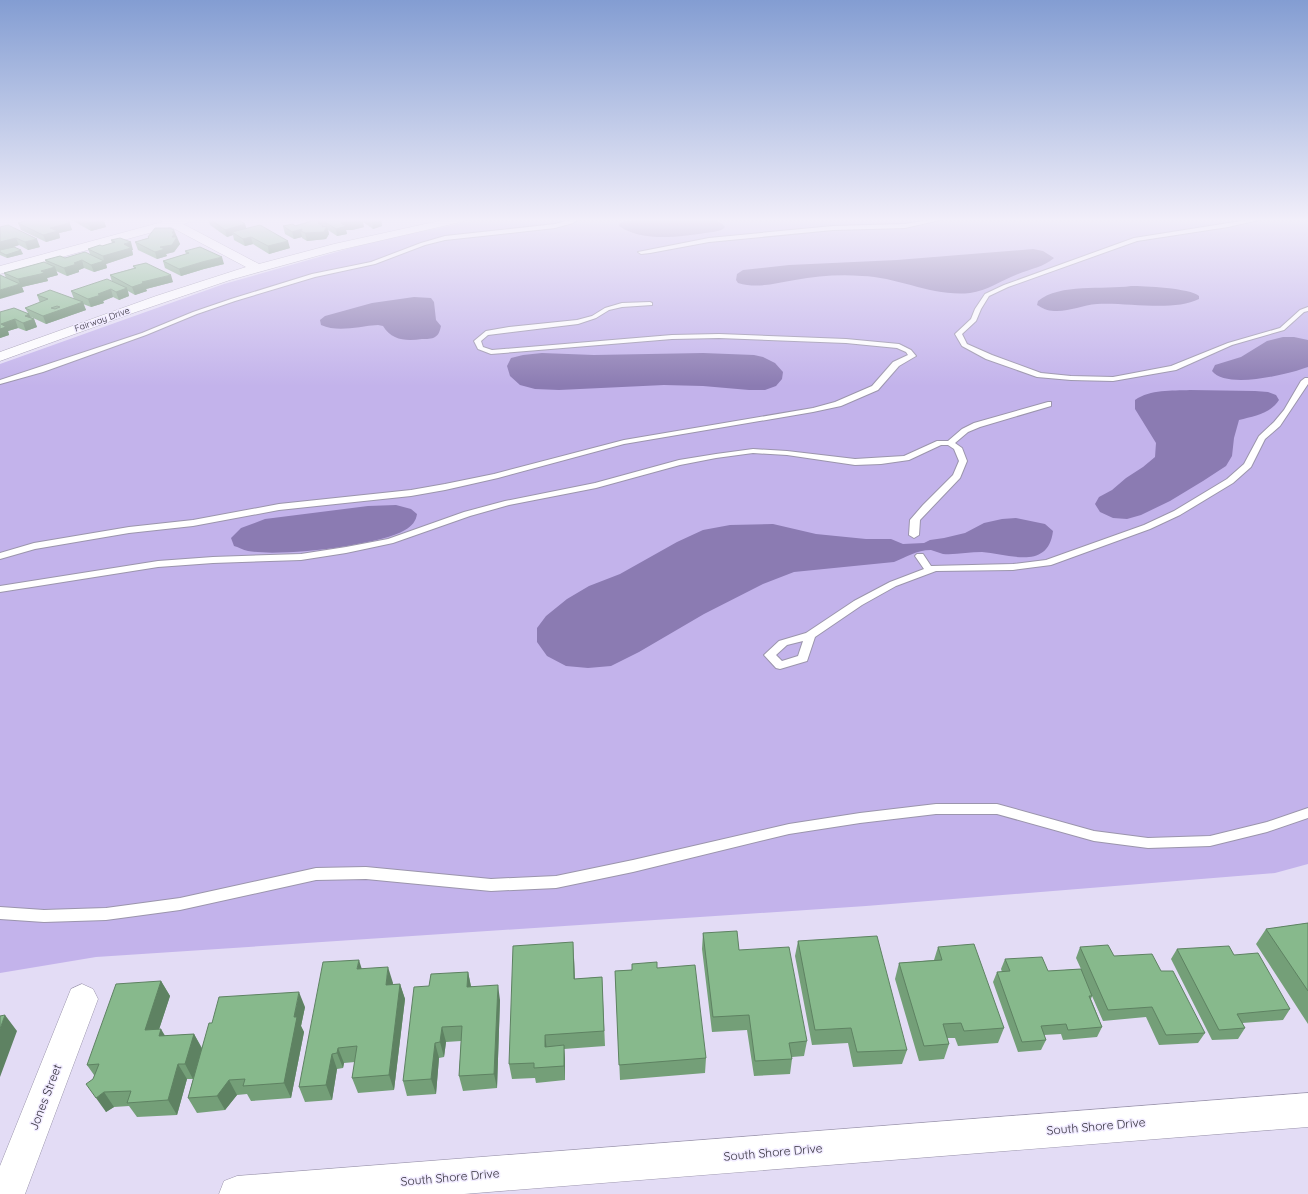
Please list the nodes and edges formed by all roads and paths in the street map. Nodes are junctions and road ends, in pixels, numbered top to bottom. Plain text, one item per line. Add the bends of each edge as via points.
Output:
1 (236, 275) edge
2 (320, 275) edge
3 (1037, 275) edge
4 (650, 304) dead end
5 (1308, 309) edge
6 (0, 357) edge
7 (1308, 380) edge
8 (0, 382) edge
9 (1048, 404) dead end
10 (950, 443) junction
11 (914, 535) dead end
12 (0, 556) edge
13 (920, 556) dead end
14 (929, 570) junction
15 (0, 589) edge
16 (810, 636) dead end
17 (1308, 813) edge
18 (0, 913) edge
19 (82, 999) dead end
20 (1308, 1110) edge
21 (7, 1194) edge
22 (237, 1194) edge

1 - 6 street, Fairway Drive via 107,317
2 - 8 lane via 233,300 144,334
3 - 5 lane via 987,295 974,320 958,334 964,345 1040,375 1113,379 1172,368 1230,344 1282,328
4 - 12 lane via 622,305 578,322 486,333 477,341 480,348 491,352 672,337 792,338 899,346 909,351 912,356 896,364 875,388 838,404 813,410 624,442 445,487 286,506 193,523 122,531 34,546
7 - 14 lane via 1277,424 1262,438 1248,465 1230,481 1177,513 1147,527 1048,563
9 - 10 lane via 967,430
10 - 11 lane via 958,448 963,461 956,476 915,520
10 - 15 lane via 940,444 906,458 881,461 854,462 753,451 716,456 678,462 596,485 508,503 467,514 390,541 346,550 301,557 158,564
13 - 14 lane
14 - 16 lane via 893,584 858,603
17 - 18 lane via 1267,828 1210,841 1148,843 1094,836 997,809 936,809 789,829 556,882 491,885 366,873 316,874 180,904 106,914 44,916
19 - 21 street, Jones Street
20 - 22 street, South Shore Drive

